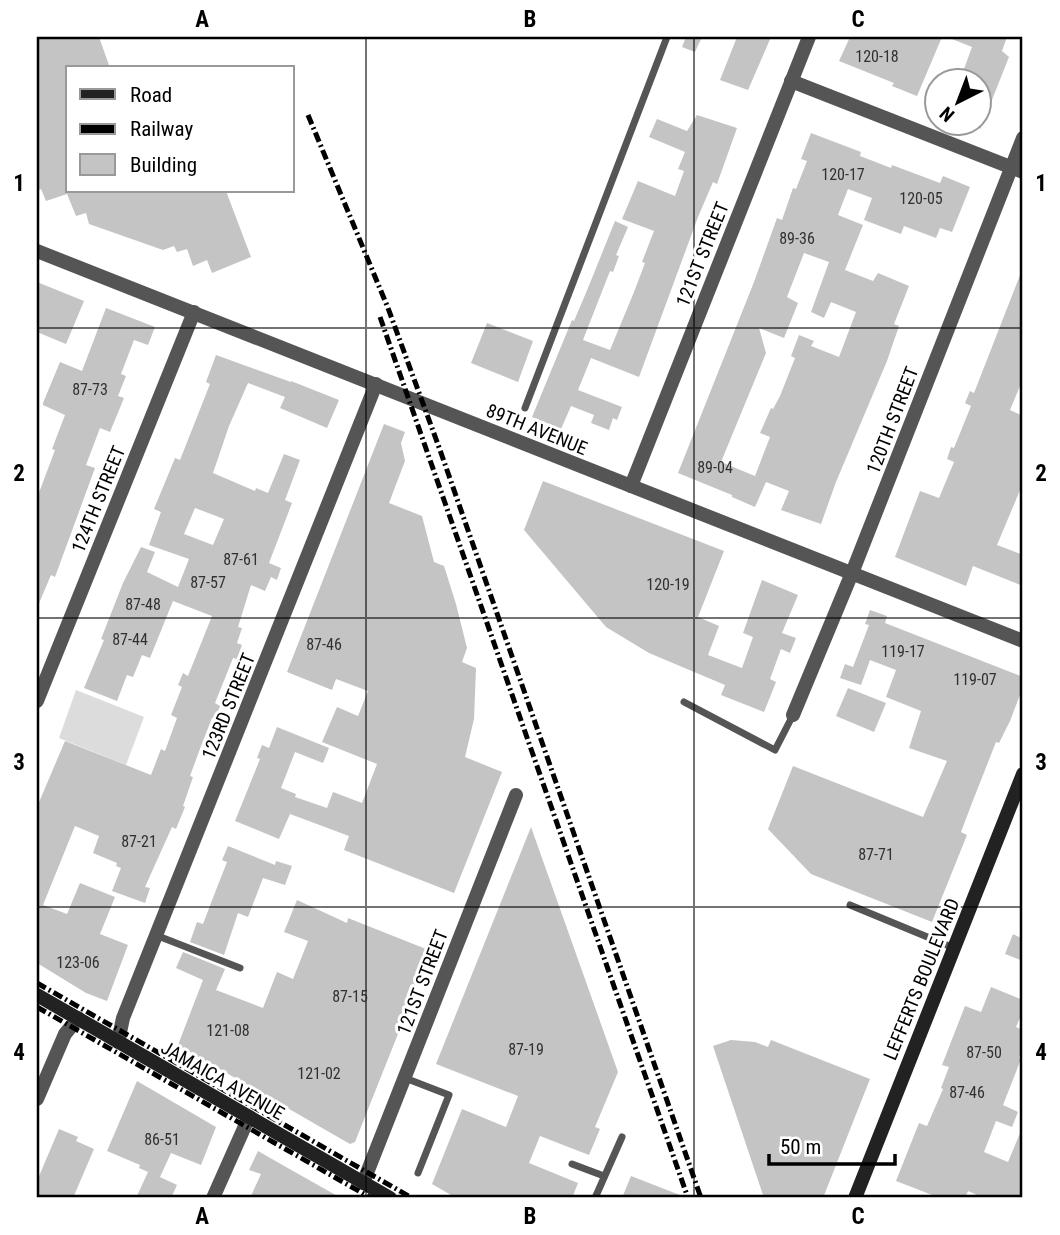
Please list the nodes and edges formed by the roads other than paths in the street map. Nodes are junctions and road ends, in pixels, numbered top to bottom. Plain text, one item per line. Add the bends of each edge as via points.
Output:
1 (667, 37) edge
2 (809, 37) edge
3 (791, 81) junction
4 (1023, 138) edge
5 (1018, 169) edge
6 (37, 251) edge
7 (194, 312) junction
8 (376, 384) junction
9 (525, 408) dead end
10 (631, 486) junction
11 (852, 573) junction
12 (1023, 641) edge
13 (37, 701) edge
14 (684, 702) dead end
15 (793, 715) joint
16 (1023, 774) edge
17 (516, 795) dead end
18 (850, 905) dead end
19 (158, 936) junction
20 (954, 948) junction
21 (240, 968) dead end
22 (37, 995) edge
23 (78, 1018) junction
24 (118, 1042) junction
25 (405, 1078) junction
26 (37, 1099) edge
27 (249, 1117) junction
28 (622, 1138) dead end
29 (572, 1164) dead end
30 (418, 1173) dead end
31 (604, 1175) junction
32 (363, 1183) junction
33 (213, 1198) edge
34 (390, 1198) edge
35 (595, 1198) edge
36 (855, 1198) edge

1 - 9 lane
2 - 3 street, 121ST STREET
3 - 5 street
3 - 10 street, 121ST STREET
4 - 5 street, 120TH STREET
5 - 11 street, 120TH STREET
6 - 7 street, 89TH AVENUE
7 - 8 street, 89TH AVENUE
7 - 13 street, 124TH STREET
8 - 10 street, 89TH AVENUE
8 - 19 street, 123RD STREET
10 - 11 street, 89TH AVENUE
11 - 12 street, 89TH AVENUE
11 - 15 street, 120TH STREET
14 - 15 lane via 775,750
16 - 20 street, LEFFERTS BOULEVARD
17 - 25 street, 121ST STREET
18 - 20 lane
19 - 21 lane
19 - 24 street, 123RD STREET via 123,1018
20 - 36 street, LEFFERTS BOULEVARD
22 - 23 street, JAMAICA AVENUE
23 - 24 street, JAMAICA AVENUE
23 - 26 street via 65,1034
24 - 27 street, JAMAICA AVENUE
25 - 30 lane via 449,1095
25 - 32 street, 121ST STREET
27 - 32 street, JAMAICA AVENUE
27 - 33 street
28 - 31 lane
29 - 31 lane
31 - 35 lane
32 - 34 street, JAMAICA AVENUE

